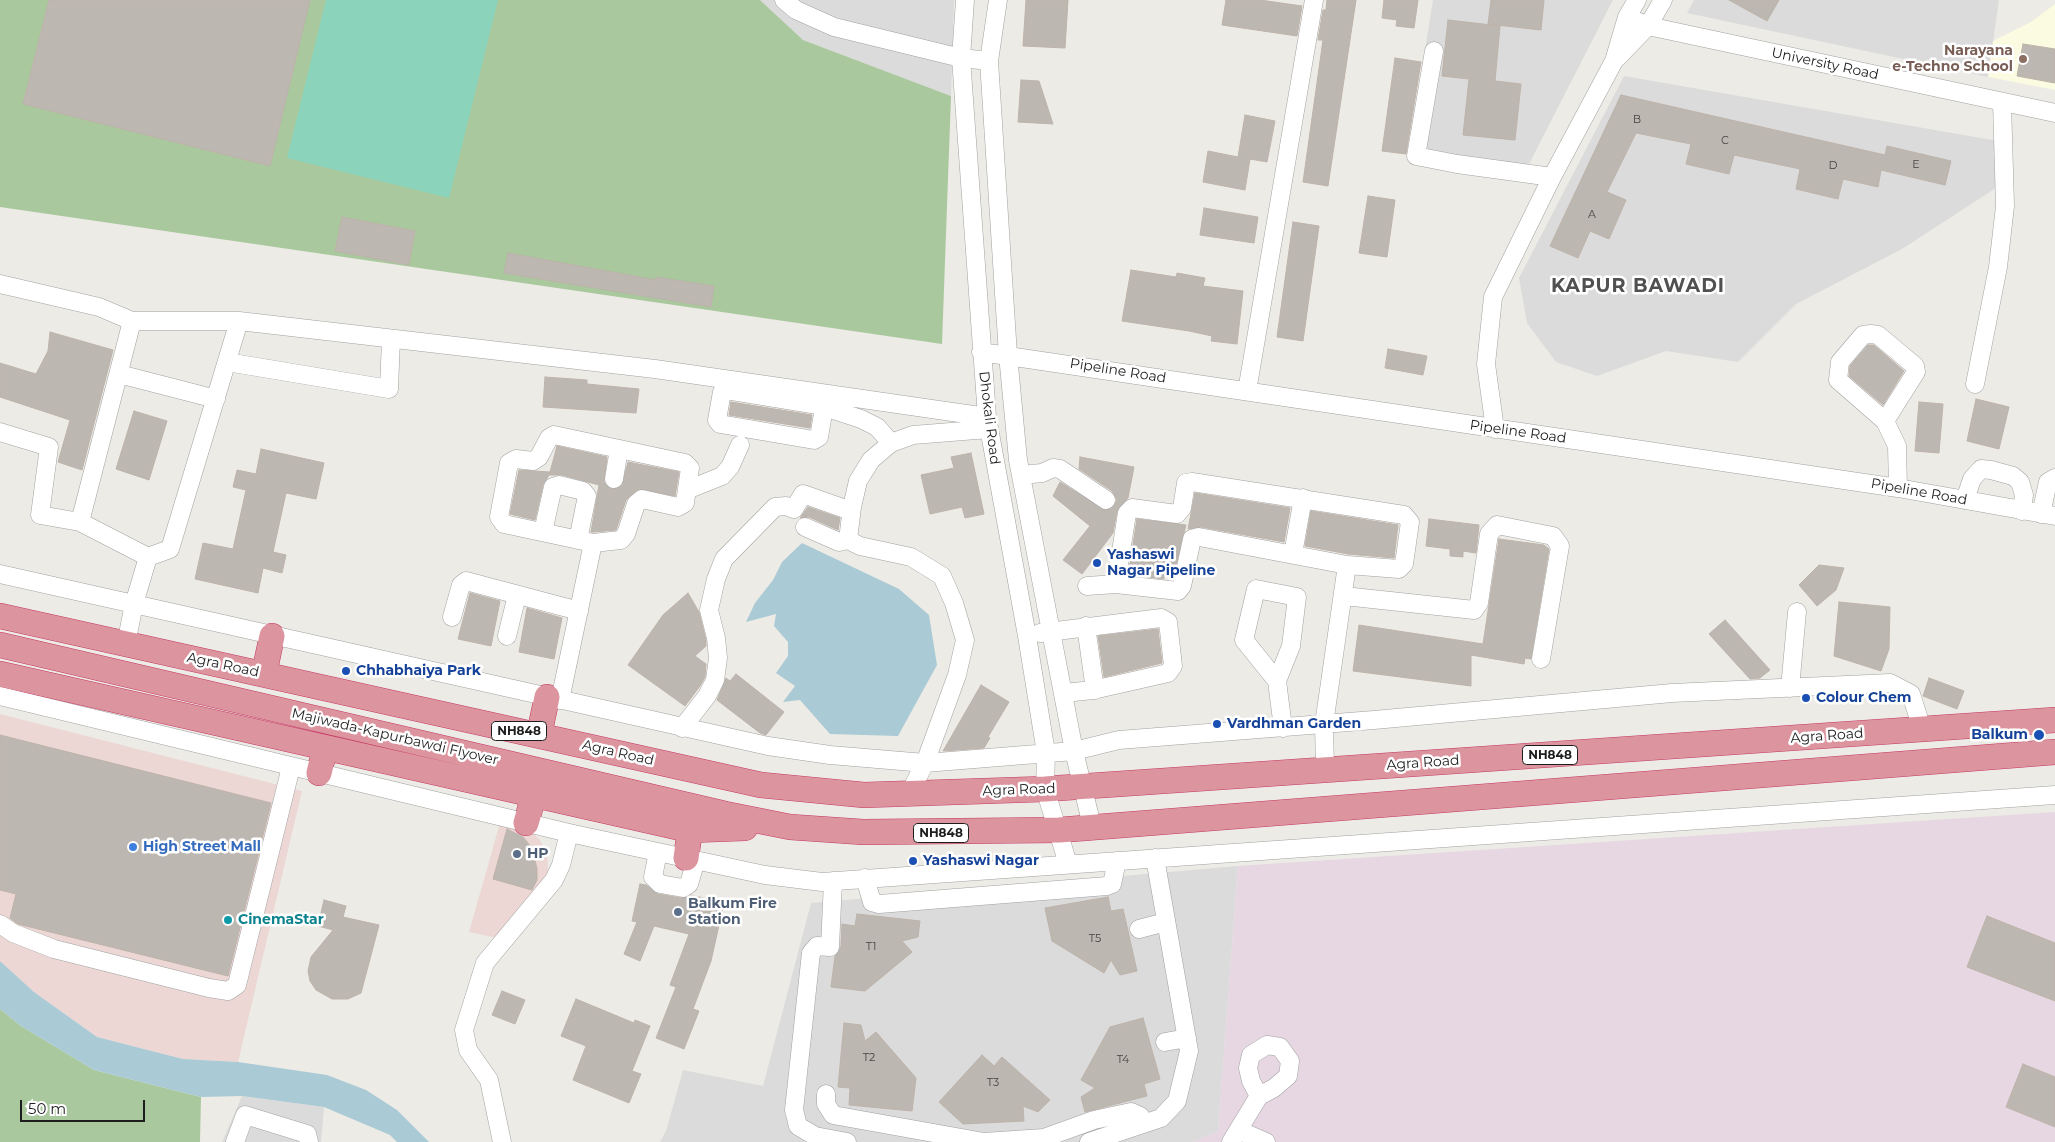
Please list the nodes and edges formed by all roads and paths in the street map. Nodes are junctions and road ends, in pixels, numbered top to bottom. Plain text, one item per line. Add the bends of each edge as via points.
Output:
1 (784, 0) edge
2 (965, 0) edge
3 (998, 0) edge
4 (1312, 0) edge
5 (1637, 0) edge
6 (1663, 0) edge
7 (1627, 17) junction
8 (1648, 26) junction
9 (1434, 51) dead end
10 (961, 58) junction
11 (989, 61) junction
12 (1614, 61) junction
13 (2002, 102) junction
14 (2055, 113) edge
15 (1552, 176) junction
16 (0, 284) edge
17 (132, 321) junction
18 (239, 322) junction
19 (391, 339) junction
20 (981, 352) junction
21 (1008, 355) junction
22 (227, 362) junction
23 (118, 374) junction
24 (1975, 384) dead end
25 (1247, 391) junction
26 (216, 399) junction
27 (824, 408) junction
28 (1885, 421) junction
29 (988, 423) junction
30 (1495, 429) junction
31 (0, 432) edge
32 (891, 443) junction
33 (740, 445) dead end
34 (619, 449) junction
35 (1021, 475) junction
36 (2055, 478) edge
37 (614, 479) dead end
38 (1898, 488) junction
39 (687, 490) junction
40 (1303, 498) junction
41 (1106, 500) dead end
42 (1965, 500) junction
43 (851, 511) junction
44 (2022, 511) junction
45 (1028, 512) junction
46 (1004, 514) junction
47 (2048, 515) edge
48 (80, 522) junction
49 (805, 527) dead end
50 (543, 532) junction
51 (848, 540) junction
52 (585, 542) junction
53 (1293, 554) junction
54 (148, 557) junction
55 (1348, 564) junction
56 (0, 574) edge
57 (1116, 584) junction
58 (1087, 586) dead end
59 (517, 595) junction
60 (1344, 596) junction
61 (134, 604) junction
62 (579, 611) junction
63 (1797, 612) dead end
64 (0, 616) edge
65 (452, 617) dead end
66 (1086, 626) junction
67 (1051, 630) junction
68 (272, 636) junction
69 (508, 636) dead end
70 (1027, 636) junction
71 (126, 644) junction
72 (0, 645) edge
73 (1541, 658) dead end
74 (0, 674) edge
75 (264, 674) junction
76 (1277, 681) junction
77 (1790, 688) junction
78 (1095, 690) junction
79 (1064, 693) junction
80 (0, 696) edge
81 (554, 699) junction
82 (2055, 720) edge
83 (1324, 724) junction
84 (1973, 726) junction
85 (682, 728) junction
86 (1283, 728) junction
87 (1922, 729) junction
88 (539, 735) junction
89 (325, 748) junction
90 (1074, 751) junction
91 (2055, 752) edge
92 (1046, 753) junction
93 (1977, 758) junction
94 (925, 763) junction
95 (291, 767) junction
96 (1325, 770) junction
97 (319, 773) junction
98 (1082, 786) junction
99 (1045, 790) junction
100 (908, 794) junction
101 (534, 795) junction
102 (2055, 795) edge
103 (526, 823) junction
104 (1092, 826) junction
105 (790, 827) junction
106 (690, 830) junction
107 (1059, 830) junction
108 (569, 833) junction
109 (658, 852) junction
110 (1155, 858) junction
111 (691, 859) junction
112 (1117, 861) junction
113 (1068, 864) junction
114 (1050, 865) junction
115 (938, 873) junction
116 (865, 878) junction
117 (833, 881) junction
118 (1053, 890) junction
119 (940, 899) junction
120 (1166, 922) junction
121 (0, 924) edge
122 (1139, 928) dead end
123 (1187, 1038) junction
124 (1165, 1042) dead end
125 (826, 1094) dead end
126 (1259, 1096) dead end
127 (1145, 1124) junction
128 (1235, 1136) edge
129 (234, 1142) edge
130 (309, 1142) edge
131 (502, 1142) edge
132 (847, 1142) edge
133 (1089, 1142) edge
134 (1266, 1142) edge

1 - 10 street via 796,10 834,27
2 - 10 street, Dhokali Road
3 - 11 street, Dhokali Road
4 - 25 street
5 - 7 street
6 - 8 street
7 - 8 street, University Road
7 - 12 street
8 - 12 street
8 - 13 street, University Road
9 - 15 street via 1416,156
10 - 11 street
10 - 20 street, Dhokali Road
11 - 21 street, Dhokali Road
12 - 15 street
13 - 14 street, University Road
13 - 24 street via 2005,206 1998,267
15 - 30 street via 1493,297 1486,364
16 - 17 street via 99,307
17 - 18 street
17 - 23 street
18 - 19 street
18 - 22 street
19 - 22 street via 389,389
19 - 29 street via 655,368
20 - 21 street, Pipeline Road
20 - 29 street, Dhokali Road
21 - 25 street, Pipeline Road
21 - 35 street, Dhokali Road
22 - 26 street
23 - 26 street
23 - 48 street
25 - 30 street, Pipeline Road
26 - 54 street via 170,549
27 - 27 street via 726,390 722,392 717,420 720,424 814,440 818,437
27 - 32 street via 877,427
28 - 28 street via 1838,380 1840,362 1863,335 1878,335 1915,366 1916,372
28 - 38 street via 1897,446
29 - 32 street
29 - 46 street, Dhokali Road
30 - 38 street, Pipeline Road
31 - 48 street via 49,447 40,515
32 - 43 street via 871,460 858,481
33 - 39 street via 722,476
34 - 37 street
34 - 39 street via 685,463 690,468
34 - 50 street via 554,435 533,461 516,459 509,463 499,517 504,524
35 - 41 street via 1054,468
35 - 45 street, Dhokali Road
36 - 47 street via 2048,482
38 - 42 street, Pipeline Road
39 - 52 street via 685,502 678,507 642,499 636,504 621,540
40 - 53 street
40 - 55 street via 1404,515 1410,522 1404,564 1399,570
40 - 57 street via 1186,483 1182,508 1177,514 1132,508 1127,513
42 - 44 street, Pipeline Road
42 - 44 street via 1972,479 1981,469 1991,470 2013,476 2020,482 2024,495
43 - 51 street
43 - 85 street via 803,494 794,509 775,507 724,559 710,610 718,658 715,680
44 - 47 street, Pipeline Road
45 - 46 street
45 - 67 street, Dhokali Road
46 - 70 street, Dhokali Road
48 - 54 street
49 - 51 street via 839,542
50 - 52 street
50 - 52 street via 553,487 559,485 583,491 587,496
51 - 94 street via 860,546 911,556 942,576 954,603 965,640 957,675
52 - 62 street
53 - 55 street
53 - 57 street via 1199,537 1192,539 1182,586 1178,591
54 - 61 street
55 - 60 street
56 - 61 street
57 - 58 street
59 - 62 street
59 - 65 street via 466,581 461,584
59 - 69 street
60 - 73 street via 1474,610 1479,602 1488,534 1497,524 1553,536 1560,546
60 - 83 street
61 - 68 street
61 - 71 street
62 - 81 street
63 - 77 street
64 - 71 highway, Agra Road / NH848
66 - 67 street
66 - 78 street
66 - 78 street via 1161,618 1168,622 1173,666 1168,673
67 - 70 street
67 - 79 street, Dhokali Road
68 - 75 highway
68 - 81 street
70 - 92 street, Dhokali Road
71 - 75 highway, Agra Road / NH848
72 - 105 highway, Majiwada-Kapurbawdi Flyover
74 - 89 highway, NH848
75 - 88 highway, Agra Road / NH848
76 - 76 street via 1244,640 1256,589 1297,597 1291,646
76 - 86 street
77 - 83 street via 1672,693
77 - 87 street via 1890,683 1911,694
78 - 79 street
79 - 90 street, Dhokali Road
80 - 95 street
81 - 85 street
81 - 88 highway
82 - 84 highway, Agra Road / NH848
83 - 86 street
83 - 96 street
84 - 87 highway, Agra Road / NH848
84 - 93 highway
85 - 94 street via 821,754
86 - 90 street via 1119,740
87 - 96 highway, Agra Road / NH848
88 - 100 highway, Agra Road / NH848 via 762,785 864,795
89 - 97 highway
89 - 101 highway, NH848
90 - 92 street
90 - 98 street, Dhokali Road
91 - 93 highway, NH848
92 - 94 street
92 - 99 street, Dhokali Road
93 - 104 highway, NH848
94 - 100 street
95 - 97 street
95 - 121 street via 237,985 228,991 54,948 12,933
96 - 98 highway, Agra Road / NH848
97 - 103 street
98 - 99 highway, Agra Road / NH848
98 - 104 street, Dhokali Road
99 - 100 highway, Agra Road / NH848
99 - 107 street, Dhokali Road
101 - 103 highway
101 - 106 highway, NH848
102 - 110 street
103 - 108 street
104 - 107 highway, NH848
105 - 106 highway, NH848
105 - 107 highway, NH848 via 863,832
106 - 111 highway
107 - 113 street, Dhokali Road
108 - 109 street
108 - 131 street via 554,880 485,963 464,1030 468,1050 488,1080
109 - 111 street
109 - 111 street via 652,877 660,884 683,888 689,884
110 - 112 street
110 - 120 street
111 - 117 street via 765,875
112 - 113 street
112 - 118 street via 1112,884
113 - 114 street
114 - 115 street
114 - 118 street
115 - 116 street
115 - 119 street
116 - 117 street
116 - 119 street via 872,902 879,904
117 - 132 street via 830,954 816,946 810,953 794,1110 798,1126 814,1136
118 - 119 street
120 - 122 street
120 - 123 street
123 - 124 street
123 - 127 street via 1189,1051 1177,1101 1161,1118
125 - 127 street via 826,1104 833,1115 984,1142 1044,1138 1094,1120 1131,1112 1140,1116
126 - 128 street
127 - 133 street
128 - 134 street
129 - 130 street via 245,1115 307,1134

